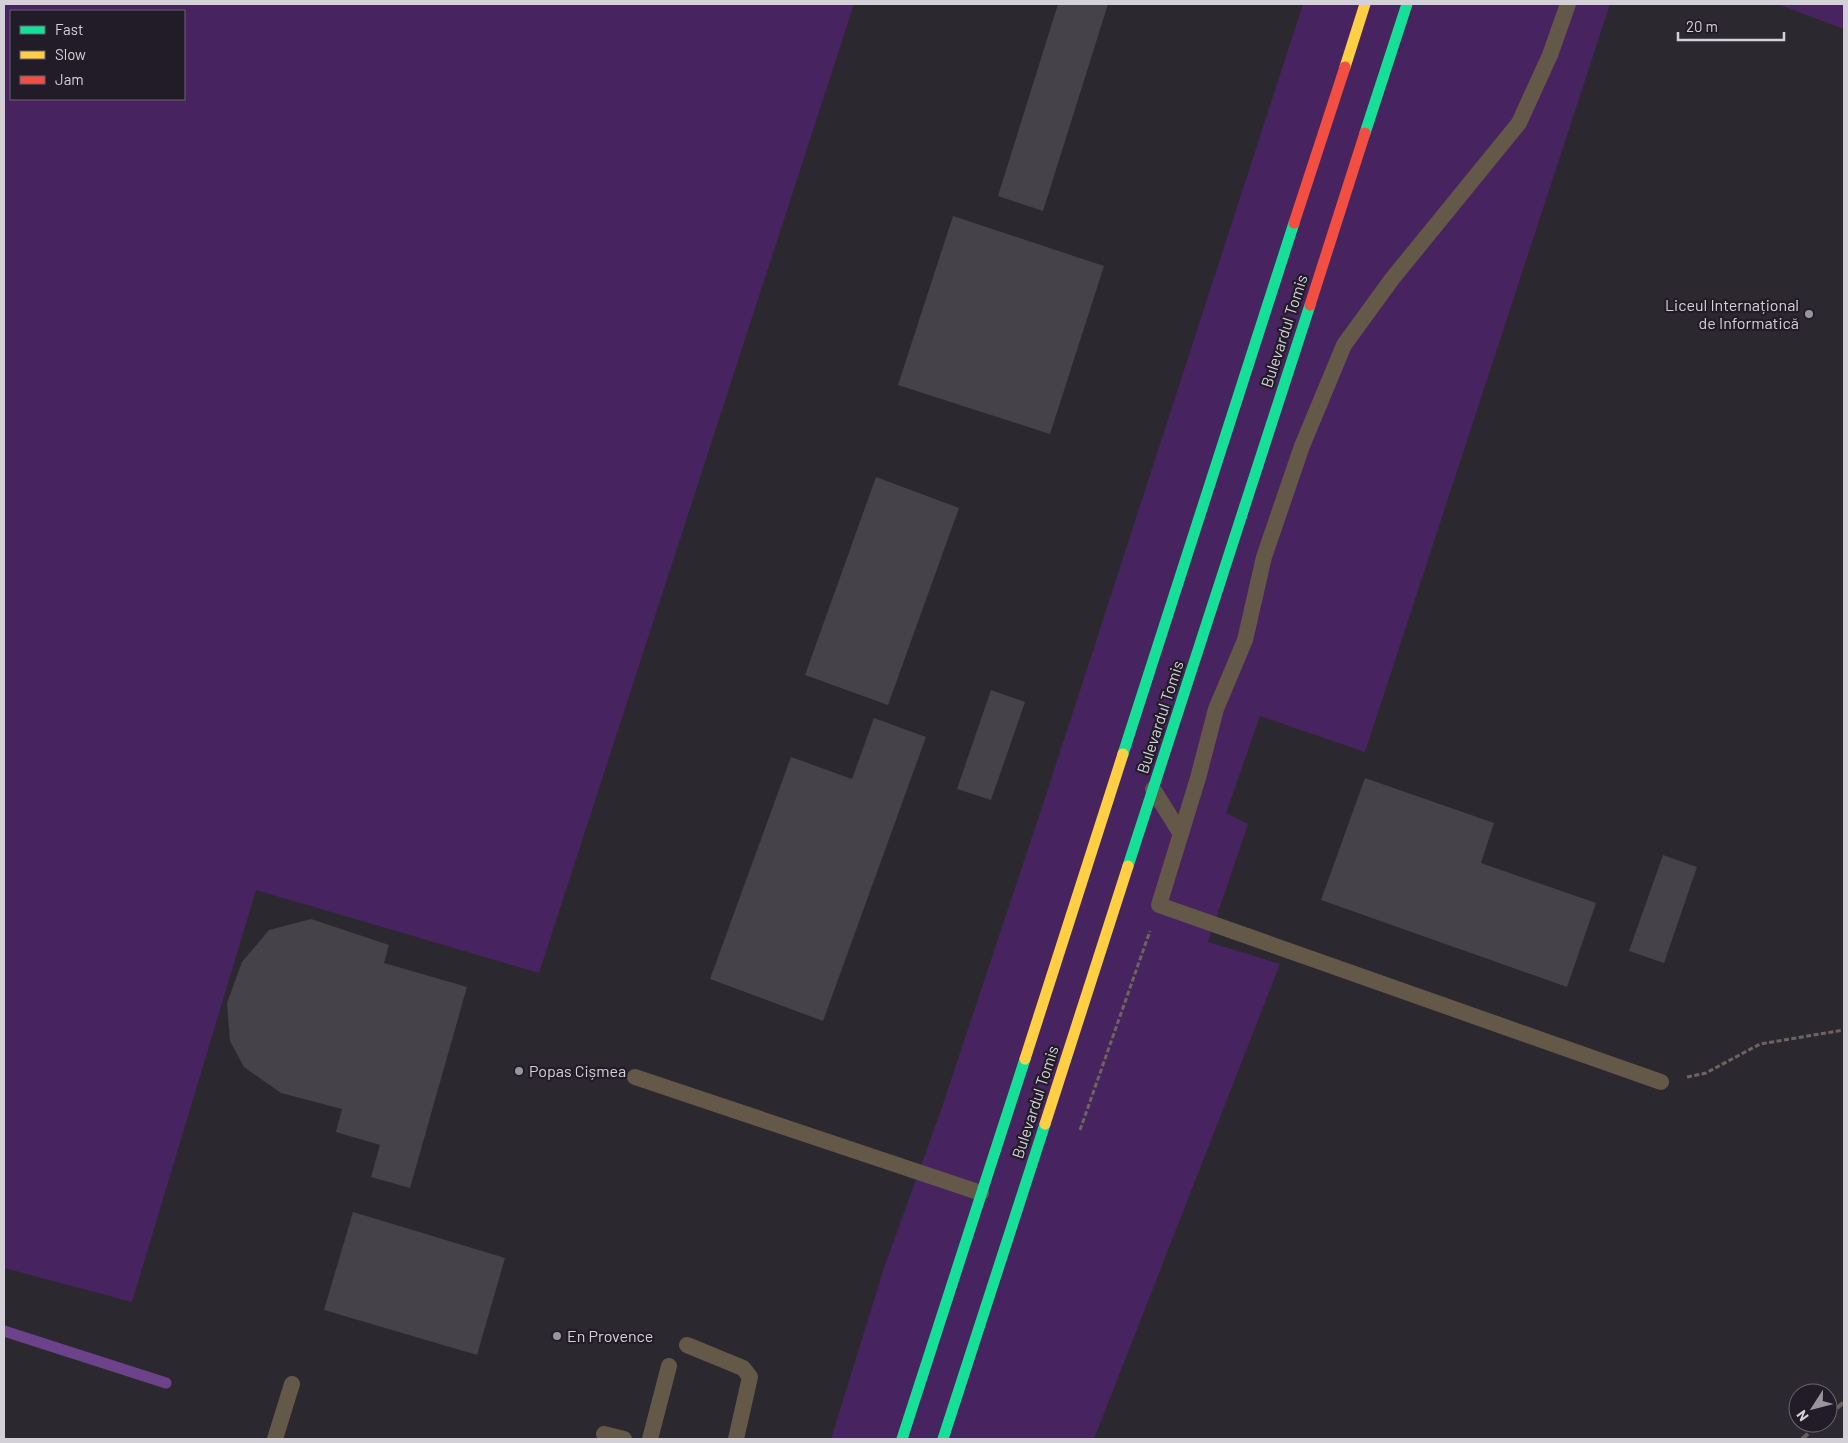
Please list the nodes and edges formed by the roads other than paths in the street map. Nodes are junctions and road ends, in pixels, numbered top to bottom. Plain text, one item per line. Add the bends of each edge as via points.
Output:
1 (1365, 4) edge
2 (1407, 4) edge
3 (1568, 4) edge
4 (1153, 789) junction
5 (1181, 834) junction
6 (636, 1077) dead end
7 (1661, 1082) road end
8 (982, 1193) junction
9 (687, 1345) dead end
10 (669, 1366) dead end
11 (292, 1384) dead end
12 (604, 1434) dead end
13 (274, 1439) edge
14 (624, 1439) edge
15 (650, 1439) edge
16 (736, 1439) edge
17 (902, 1439) edge
18 (943, 1439) edge

1 - 8 main road, Bulevardul Tomis
2 - 4 main road, Bulevardul Tomis
3 - 5 lane via 1550,55 1519,122 1392,279 1344,345 1302,446 1264,558 1245,640 1216,708
4 - 5 lane
4 - 18 main road, Bulevardul Tomis
5 - 7 lane via 1159,905
6 - 8 lane
8 - 17 main road, Bulevardul Tomis
9 - 16 lane via 742,1368 750,1376
10 - 15 lane
11 - 13 lane
12 - 14 lane

